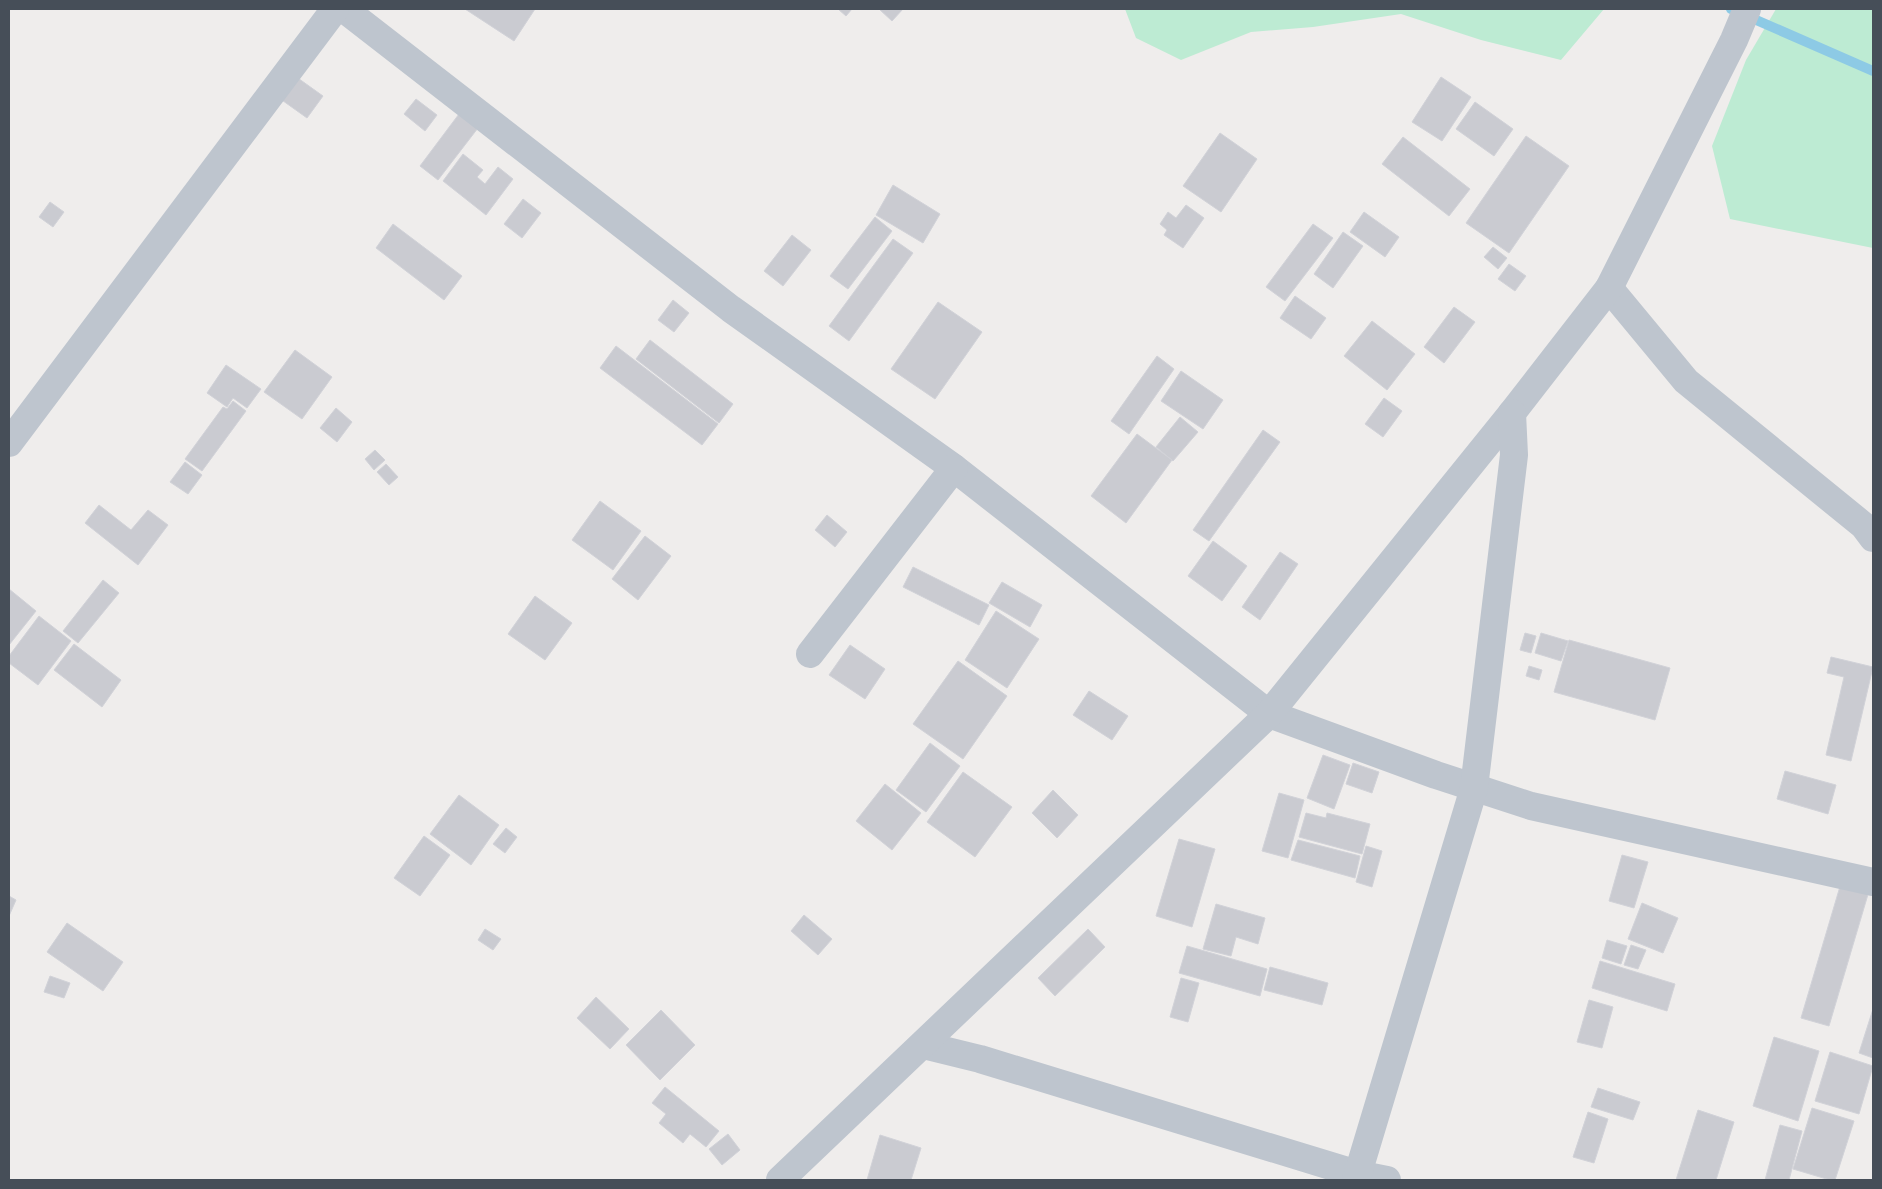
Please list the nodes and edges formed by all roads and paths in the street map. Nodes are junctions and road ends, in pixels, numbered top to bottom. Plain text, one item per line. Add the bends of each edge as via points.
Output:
1 (335, 9) edge
2 (344, 9) edge
3 (1747, 9) edge
4 (1609, 288) junction
5 (1512, 413) junction
6 (9, 443) edge
7 (954, 468) junction
8 (1873, 538) edge
9 (810, 654) dead end
10 (1269, 714) junction
11 (1474, 788) junction
12 (1873, 882) edge
13 (923, 1045) junction
14 (1357, 1177) edge
15 (780, 1180) edge
16 (1387, 1180) edge

1 - 6 street
2 - 7 street via 731,309
3 - 4 street
4 - 5 street
4 - 8 street via 1686,381 1864,526
5 - 10 street
5 - 11 street via 1514,455
7 - 9 street
7 - 10 street
10 - 11 street
10 - 13 street
11 - 12 street via 1531,806
11 - 14 street
13 - 14 street via 980,1059
13 - 15 street
14 - 16 street

